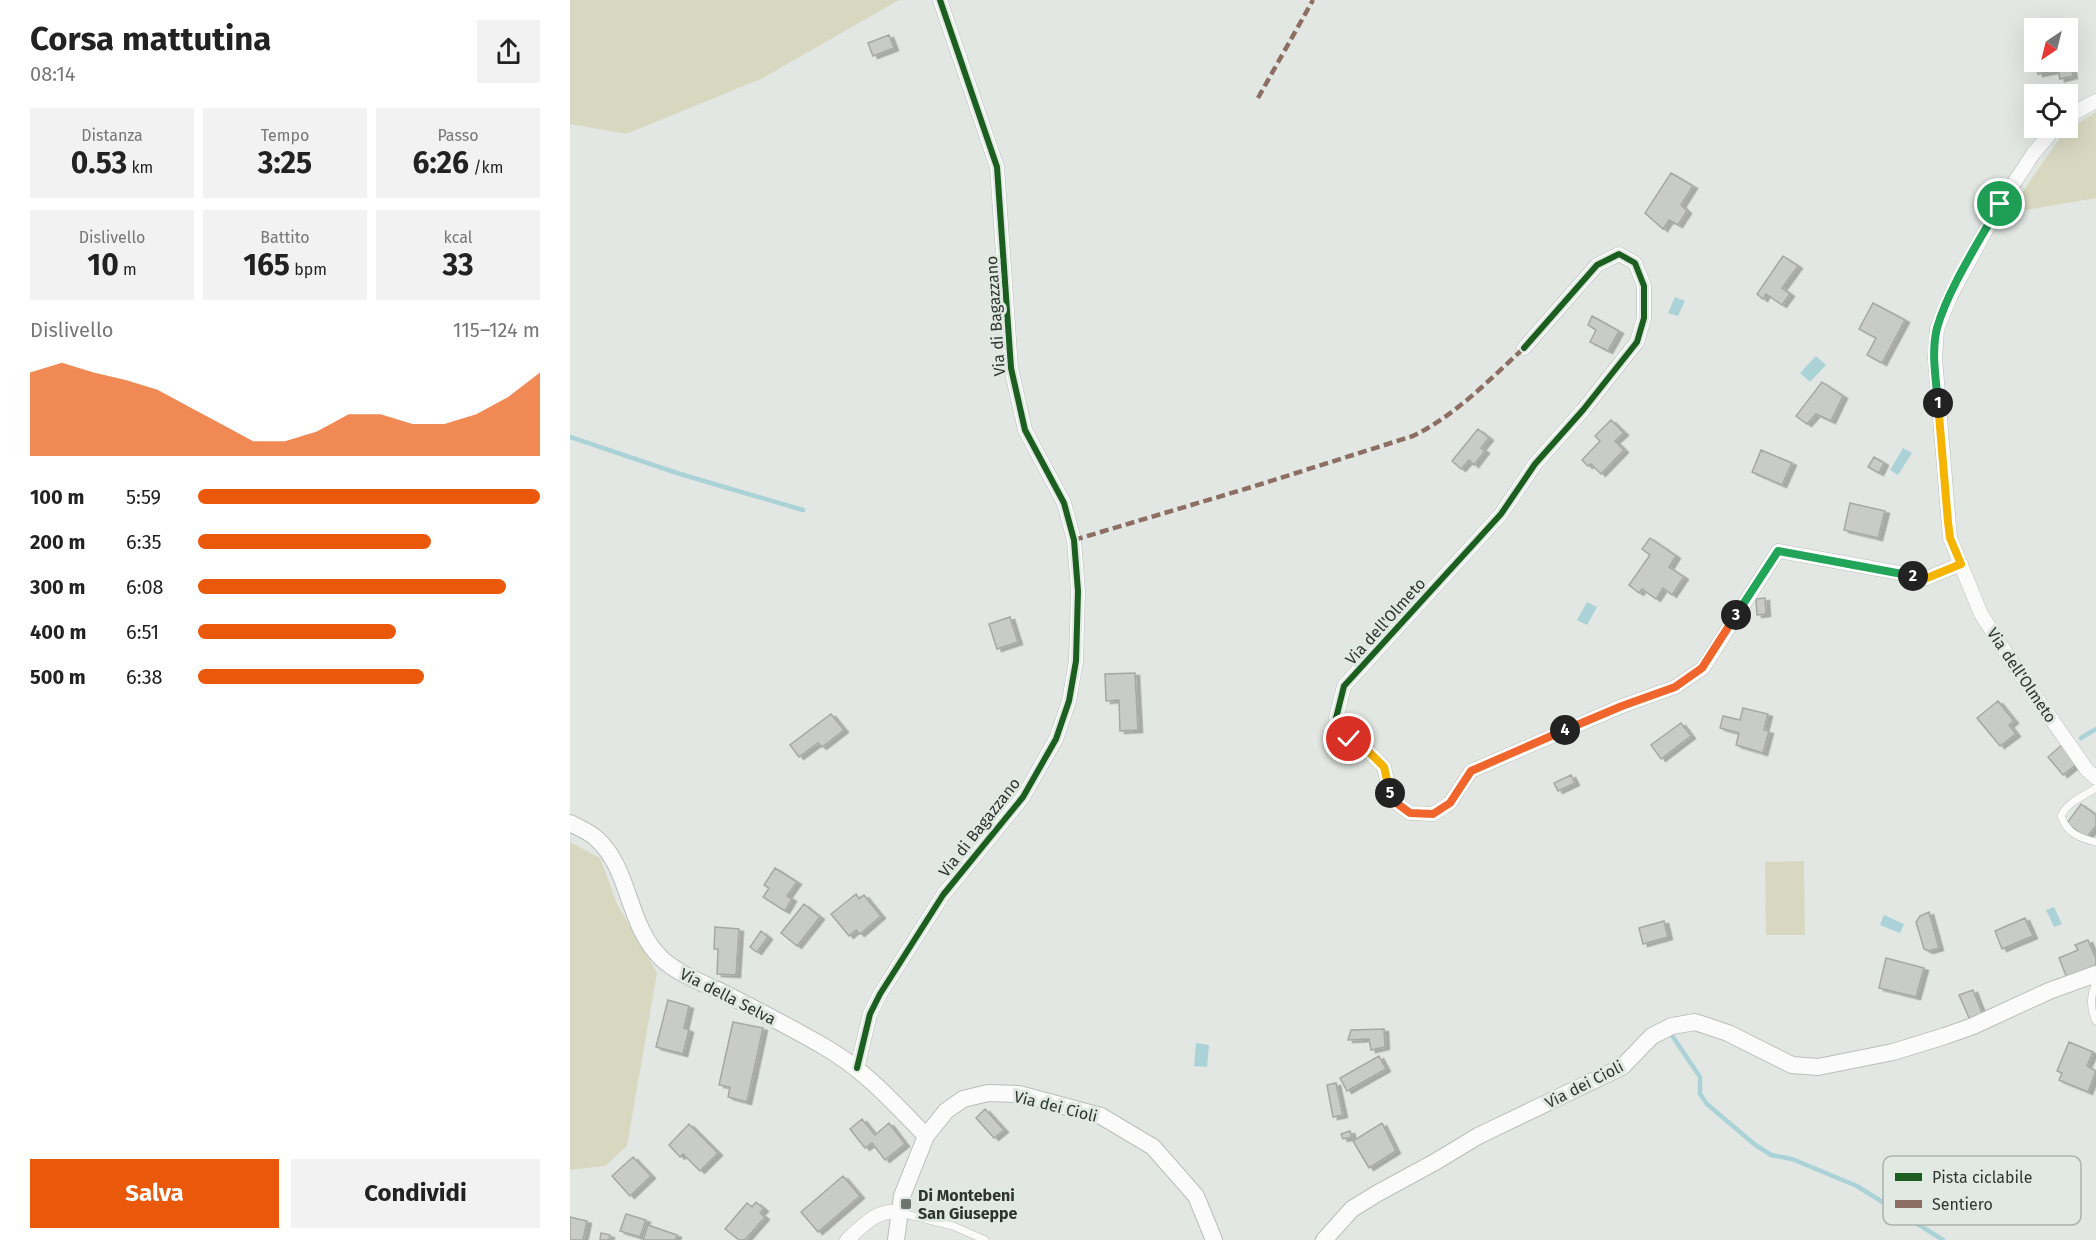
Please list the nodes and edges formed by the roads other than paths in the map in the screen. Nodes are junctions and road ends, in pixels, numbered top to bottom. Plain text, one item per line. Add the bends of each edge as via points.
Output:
1 (940, 0) edge
2 (2096, 101) edge
3 (2078, 111) edge
4 (2047, 138) edge
5 (1524, 348) dead end
6 (1961, 564) junction
7 (2096, 778) edge
8 (2096, 788) edge
9 (570, 823) edge
10 (2096, 842) edge
11 (2096, 974) edge
12 (2096, 981) edge
13 (2096, 1021) edge
14 (857, 1068) junction
15 (926, 1136) junction
16 (899, 1212) junction
17 (847, 1240) edge
18 (896, 1240) edge
19 (985, 1240) edge
20 (1214, 1240) edge
21 (1324, 1240) edge

1 - 14 street, Via di Bagazzano via 997,167 1011,368 1025,430 1064,503 1074,540 1078,591 1076,661 1069,701 1056,739 1023,797 943,896 880,994 870,1014
2 - 3 street
4 - 6 street, Via dell'Olmeto via 2000,204 1937,329 1935,358 1948,522
5 - 6 street, Via dell'Olmeto via 1597,265 1619,254 1635,263 1644,286 1644,318 1636,342 1535,464 1501,514 1344,686 1336,718 1349,739 1384,767 1391,799 1410,813 1433,814 1450,803 1471,771 1675,687 1702,668 1778,551 1927,578
6 - 7 street, Via dell'Olmeto via 1981,614
8 - 10 lane via 2061,816 2070,832
9 - 14 street, Via della Selva via 597,839 608,851 634,915 661,958 826,1047
11 - 21 street, Via dei Cioli via 1945,1036 1893,1052 1818,1067 1792,1065 1728,1033 1695,1022 1672,1026 1652,1036 1622,1067 1478,1136 1378,1192 1352,1209
12 - 13 lane via 2090,998
14 - 15 street, Via della Selva
15 - 16 street, Via dei Cioli
15 - 20 street, Via dei Cioli via 946,1111 963,1099 988,1093 1019,1094 1101,1116 1154,1147 1196,1197
16 - 17 street via 881,1212
16 - 18 street, Via dei Cioli
16 - 19 lane via 953,1226

